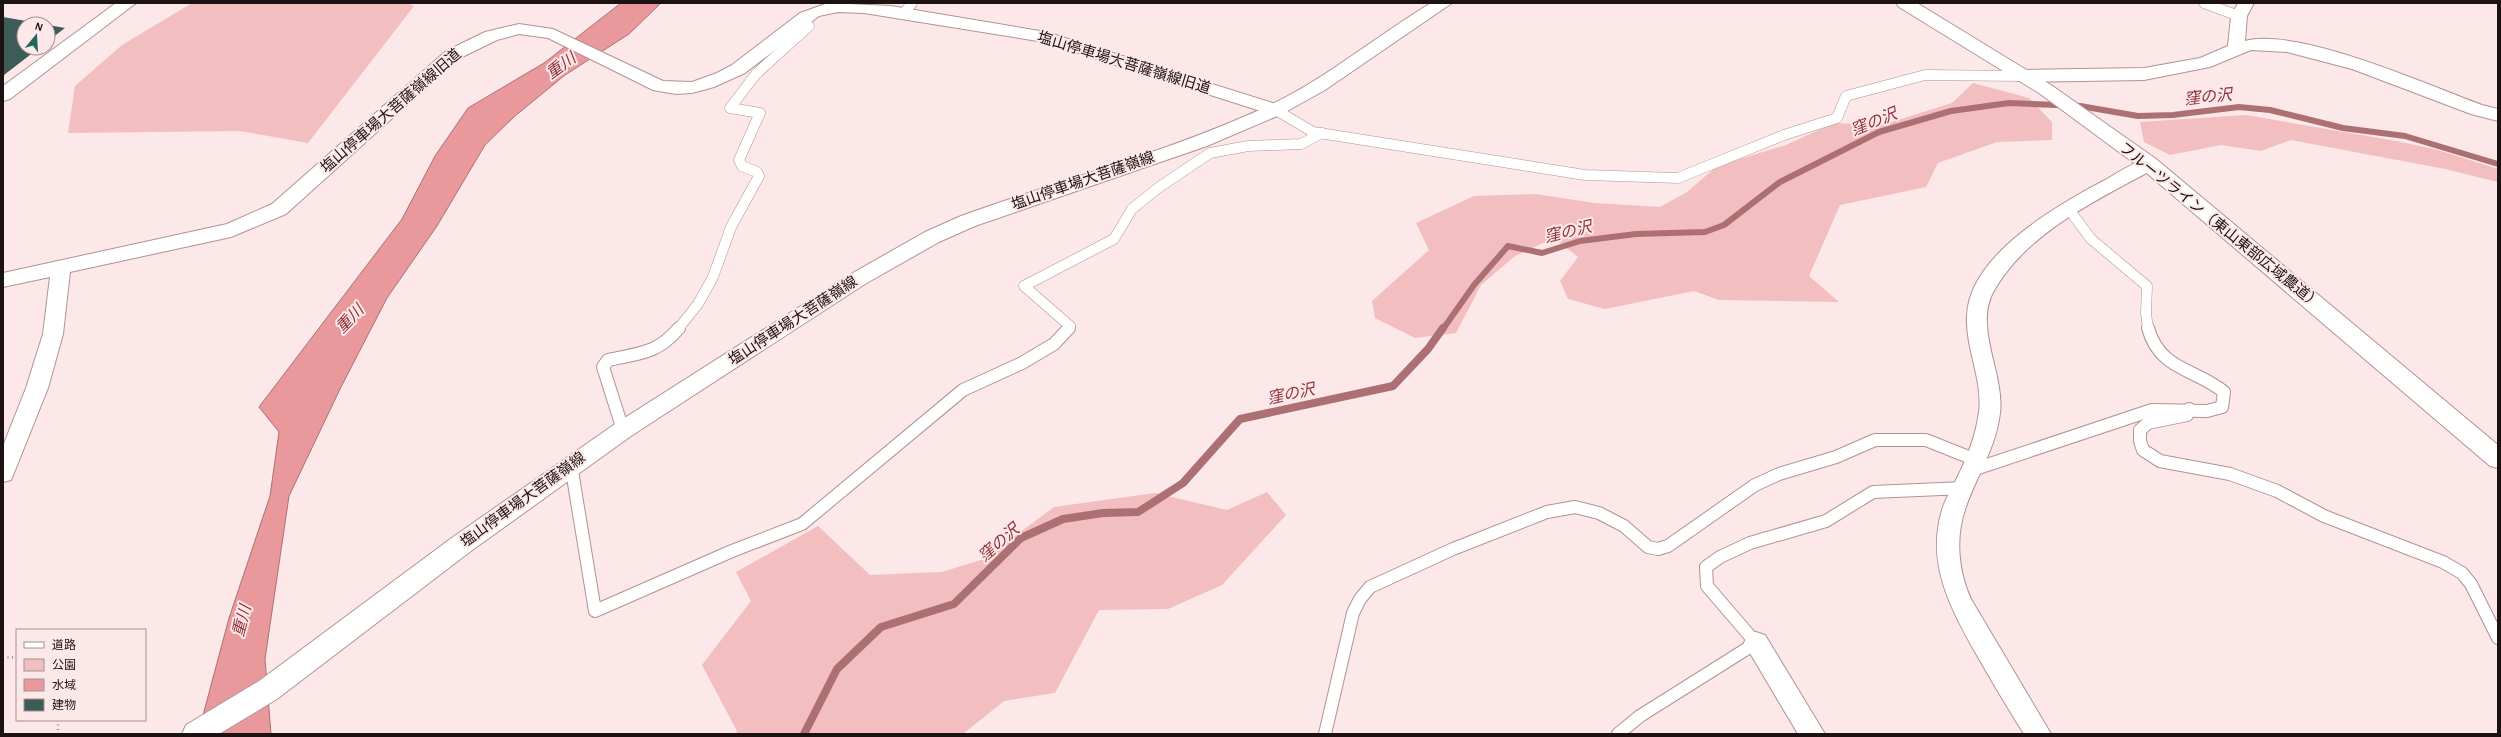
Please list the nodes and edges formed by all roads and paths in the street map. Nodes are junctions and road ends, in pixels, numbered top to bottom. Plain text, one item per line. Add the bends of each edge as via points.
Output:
1 (127, 3) edge
2 (1443, 3) edge
3 (1905, 3) edge
4 (2204, 3) edge
5 (908, 8) edge
6 (2242, 10) edge
7 (800, 21) junction
8 (2236, 49) junction
9 (2022, 76) junction
10 (3, 95) edge
11 (1276, 110) junction
12 (2498, 115) edge
13 (1322, 133) junction
14 (2149, 164) junction
15 (2068, 208) junction
16 (61, 268) junction
17 (3, 280) edge
18 (2189, 409) junction
19 (623, 430) junction
20 (2498, 459) edge
21 (571, 465) junction
22 (3, 473) edge
23 (1971, 473) junction
24 (2498, 638) edge
25 (1756, 643) junction
26 (16, 656) edge
27 (3, 658) edge
28 (58, 721) edge
29 (58, 734) edge
30 (195, 734) edge
31 (1325, 734) edge
32 (1618, 734) edge
33 (1812, 734) edge
34 (2038, 734) edge

1 - 10 main road
2 - 11 main road, 塩山停車場大菩薩嶺線
3 - 9 main road, フルーツライン（東山東部広域農道）
4 - 6 lane
5 - 7 street, 塩山停車場大菩薩嶺線旧道 via 838,7 822,9
5 - 11 street, 塩山停車場大菩薩嶺線旧道 via 1054,39
6 - 8 street
7 - 16 street, 塩山停車場大菩薩嶺線旧道 via 753,60 701,86 685,89 659,86 553,34 519,29 479,40 452,55 279,209 231,230
7 - 19 lane via 809,26 739,90 730,108 760,113 739,160 742,166 757,172 759,176 731,227 713,277 698,304 666,342 653,350 608,360 603,367
8 - 9 street via 2204,63 2144,74
8 - 12 street via 2250,45 2287,47 2318,53 2358,65 2477,110
9 - 13 lane via 1926,75 1846,96 1837,118 1784,135 1678,178 1585,175
9 - 14 main road, フルーツライン（東山東部広域農道） via 2045,89
11 - 13 lane via 1313,132
11 - 19 main road, 塩山停車場大菩薩嶺線 via 1223,133 1001,208 932,237 804,313
13 - 21 lane via 1301,144 1248,146 1210,153 1132,209 1114,239 1024,286 1070,326 1054,344 1022,363 963,390 802,524 732,550 595,611
14 - 15 street
14 - 20 main road, フルーツライン（東山東部広域農道）
15 - 18 lane via 2091,238 2147,286 2144,307 2146,328 2150,339 2166,358 2184,371 2217,386 2224,392 2222,407 2214,411
15 - 23 street via 2028,237 1994,273 1981,293 1977,313 1978,339 1989,385 1990,410 1984,441
16 - 17 street, 塩山停車場大菩薩嶺線旧道
16 - 22 street via 53,334 37,388
18 - 23 lane via 2152,410
18 - 24 lane via 2187,415 2148,423 2140,430 2138,439 2142,449 2149,456 2160,461 2230,474 2277,491 2324,516 2443,562 2462,573 2471,584
19 - 21 main road, 塩山停車場大菩薩嶺線
21 - 30 main road, 塩山停車場大菩薩嶺線 via 268,690
23 - 25 lane via 1859,496 1827,521 1748,542 1706,567 1707,586
23 - 31 lane via 1926,440 1876,440 1755,485 1720,507 1668,546 1658,549 1648,546 1618,523 1599,513 1575,507 1547,512 1453,549 1370,587 1360,599 1353,613
23 - 34 street via 1952,514 1948,545 1950,571 1961,603 2009,690
25 - 32 lane via 1640,716
25 - 33 street
26 - 27 path
28 - 29 path

